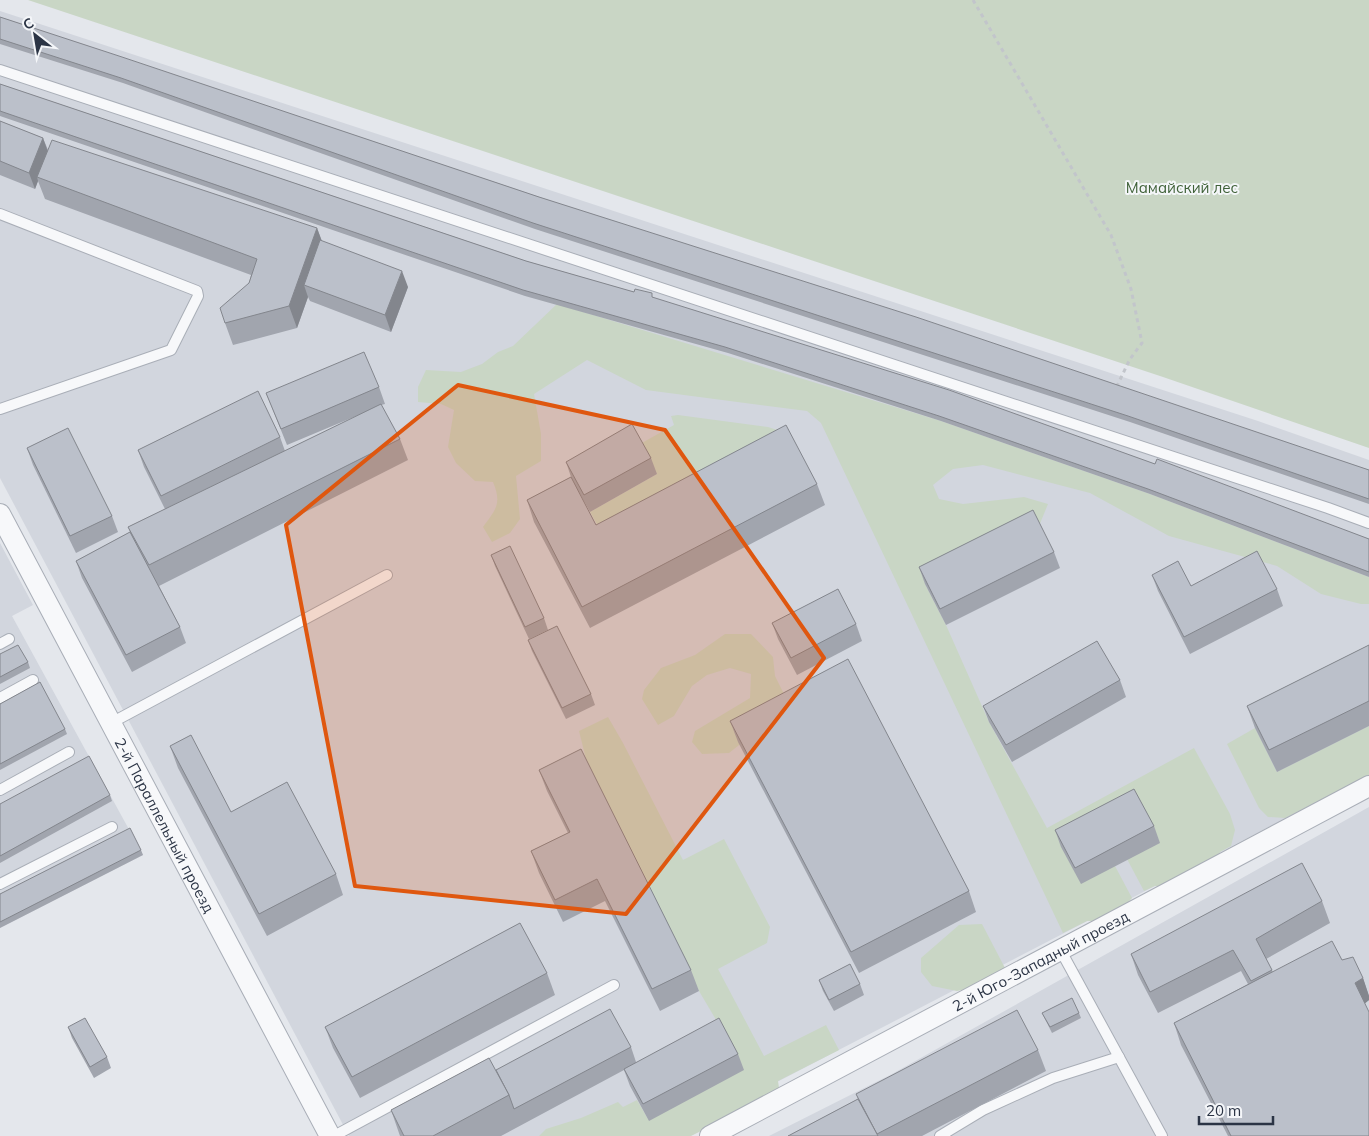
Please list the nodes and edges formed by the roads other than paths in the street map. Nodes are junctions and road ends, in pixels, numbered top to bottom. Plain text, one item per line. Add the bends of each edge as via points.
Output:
1 (0, 70) edge
2 (0, 214) edge
3 (0, 410) edge
4 (0, 514) edge
5 (1369, 524) edge
6 (387, 575) dead end
7 (33, 680) dead end
8 (0, 698) edge
9 (111, 723) junction
10 (69, 752) dead end
11 (1369, 786) edge
12 (0, 790) edge
13 (112, 827) dead end
14 (0, 884) edge
15 (1061, 951) junction
16 (614, 985) dead end
17 (1119, 1057) junction
18 (332, 1136) edge
19 (710, 1136) edge
20 (940, 1136) edge
21 (1162, 1136) edge

1 - 5 lane
2 - 3 lane via 197,291 198,296 171,350
4 - 9 street, 2-й Параллельный проезд
6 - 9 lane
7 - 8 lane
9 - 18 street, 2-й Параллельный проезд
10 - 12 lane
11 - 15 street, 2-й Юго-Западный проезд
13 - 14 lane
15 - 17 lane
15 - 19 street, 2-й Юго-Западный проезд
16 - 18 lane
17 - 20 lane via 1053,1078 983,1110
17 - 21 lane

